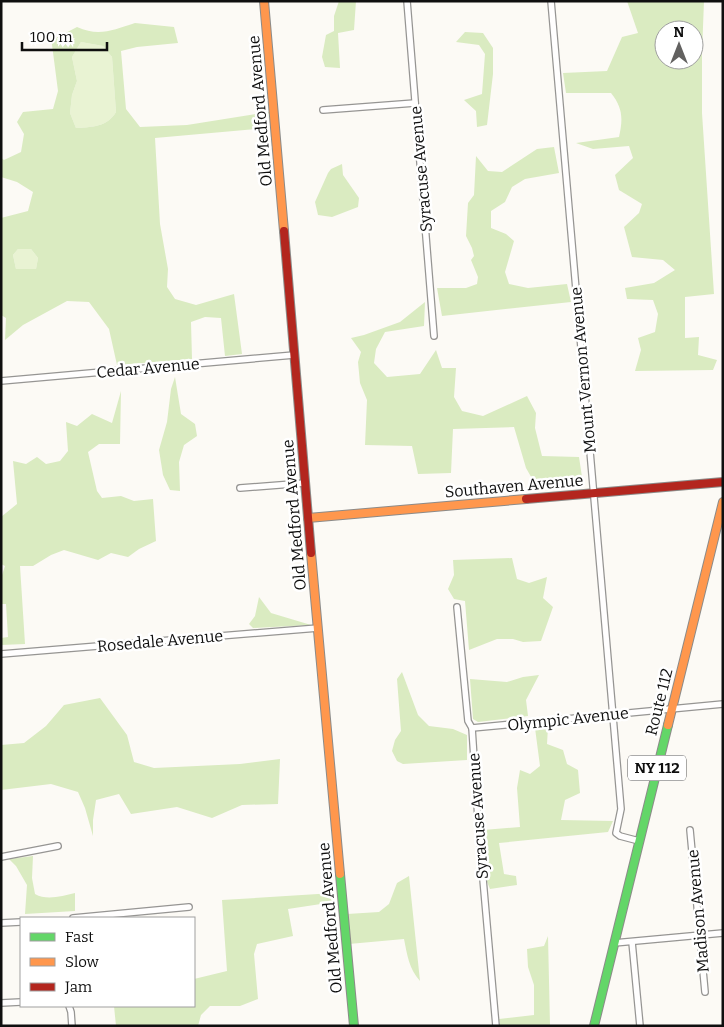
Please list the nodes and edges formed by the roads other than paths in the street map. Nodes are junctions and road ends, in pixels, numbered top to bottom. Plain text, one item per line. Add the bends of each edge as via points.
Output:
1 (264, 1) edge
2 (407, 1) edge
3 (551, 1) edge
4 (415, 103) junction
5 (323, 110) dead end
6 (434, 336) dead end
7 (294, 354) junction
8 (1, 381) edge
9 (723, 482) edge
10 (305, 483) junction
11 (240, 488) dead end
12 (593, 493) junction
13 (723, 502) edge
14 (308, 518) junction
15 (457, 607) dead end
16 (318, 628) junction
17 (1, 654) edge
18 (723, 704) edge
19 (672, 708) junction
20 (612, 714) junction
21 (472, 728) junction
22 (690, 830) dead end
23 (639, 841) junction
24 (58, 846) dead end
25 (1, 857) edge
26 (189, 907) dead end
27 (83, 917) edge
28 (20, 922) edge
29 (1, 923) edge
30 (723, 933) edge
31 (700, 936) junction
32 (632, 942) junction
33 (614, 943) junction
34 (705, 992) dead end
35 (20, 1002) edge
36 (1, 1003) edge
37 (69, 1007) edge
38 (72, 1026) edge
39 (354, 1026) edge
40 (496, 1026) edge
41 (594, 1026) edge
42 (640, 1026) edge

1 - 7 street, Old Medford Avenue
2 - 4 street, Syracuse Avenue
3 - 12 street, Mount Vernon Avenue
4 - 5 street
4 - 6 street, Syracuse Avenue
7 - 8 street, Cedar Avenue
7 - 10 street, Old Medford Avenue
9 - 12 street, Southaven Avenue
10 - 11 street
10 - 14 street, Old Medford Avenue
12 - 14 street, Southaven Avenue
12 - 20 street, Mount Vernon Avenue
13 - 19 street, Route 112 / NY 112
14 - 16 street, Old Medford Avenue
15 - 21 street, Syracuse Avenue via 468,721
16 - 17 street, Rosedale Avenue
16 - 39 street, Old Medford Avenue
18 - 19 street, Olympic Avenue
19 - 20 street, Olympic Avenue
19 - 23 street, Route 112 / NY 112
20 - 21 street, Olympic Avenue
20 - 23 street, Mount Vernon Avenue via 621,809 616,832
21 - 40 street, Syracuse Avenue via 478,834
22 - 31 street, Madison Avenue
23 - 33 street, Route 112 / NY 112
24 - 25 street
26 - 27 street
28 - 29 street
30 - 31 street
31 - 32 street
31 - 34 street, Madison Avenue
32 - 33 street
32 - 42 street
33 - 41 street, Route 112 / NY 112
35 - 36 street
37 - 38 street

